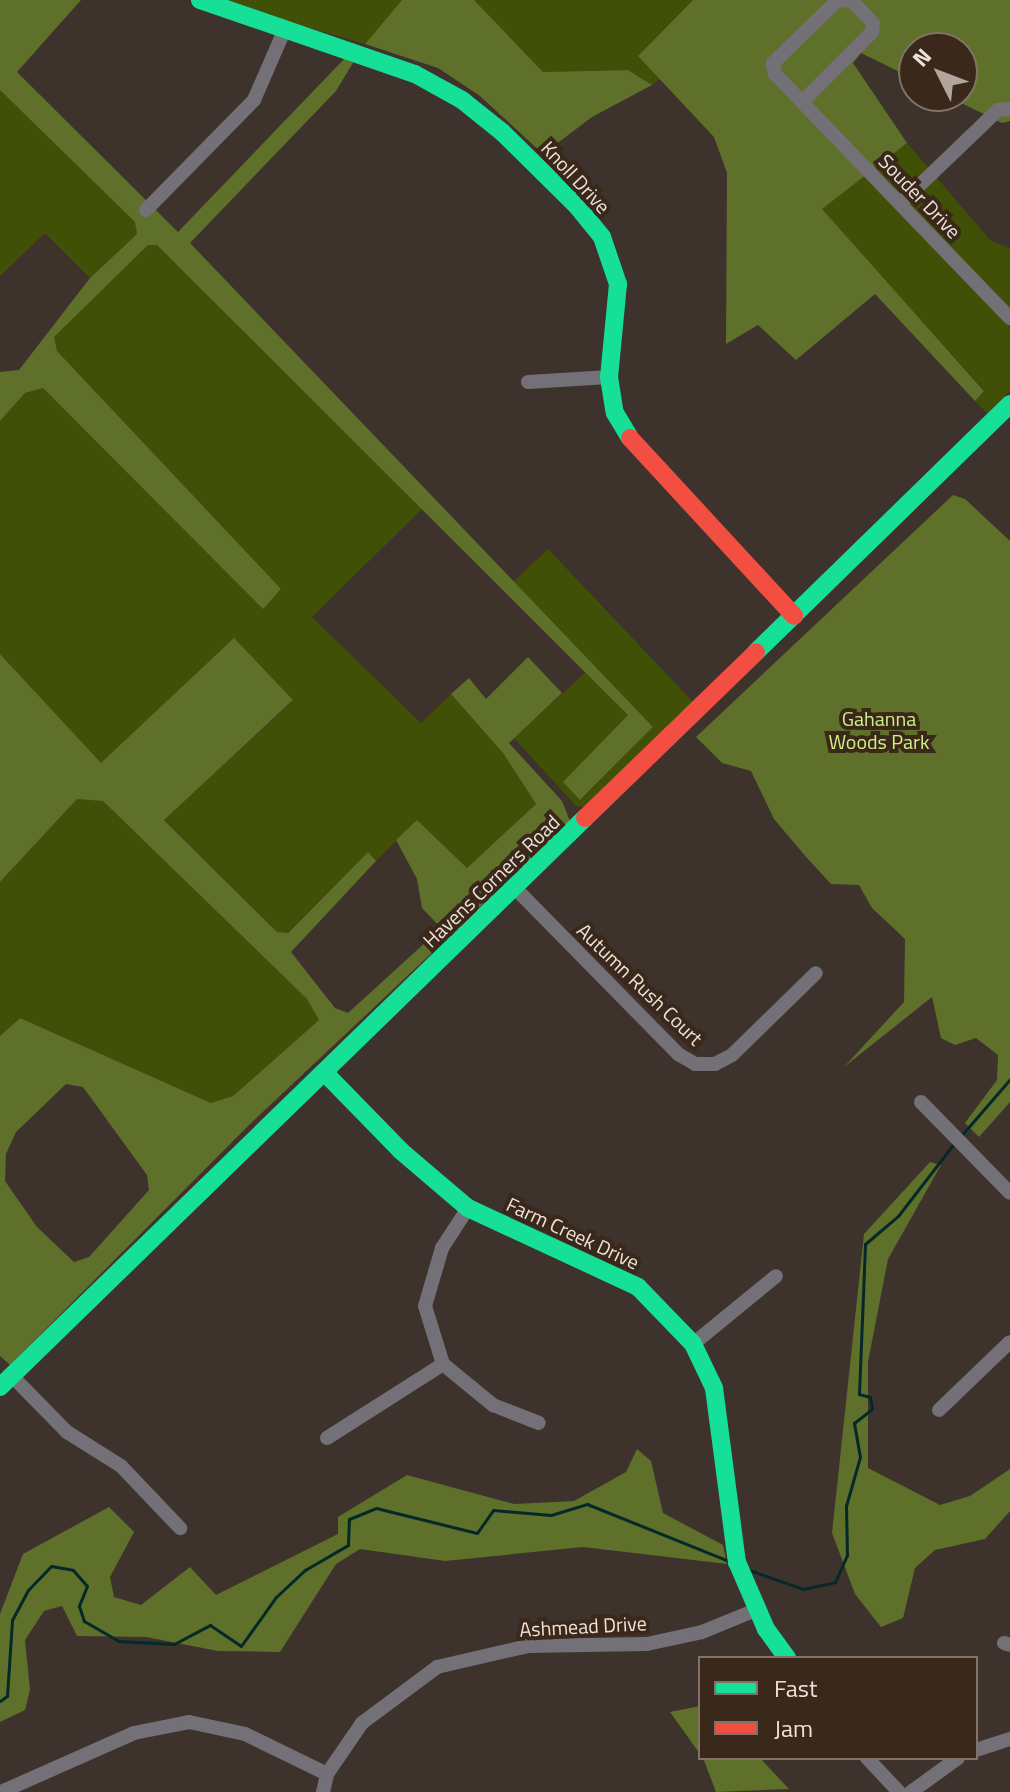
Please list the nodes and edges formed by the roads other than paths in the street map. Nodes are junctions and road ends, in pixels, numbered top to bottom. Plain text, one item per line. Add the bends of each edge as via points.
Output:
1 (200, 0) edge
2 (284, 31) junction
3 (802, 102) junction
4 (1010, 109) edge
5 (900, 204) junction
6 (146, 210) dead end
7 (1007, 308) edge
8 (609, 377) junction
9 (528, 382) dead end
10 (1010, 404) edge
11 (794, 616) junction
12 (515, 888) junction
13 (816, 973) dead end
14 (325, 1073) junction
15 (921, 1102) dead end
16 (1010, 1193) edge
17 (468, 1208) junction
18 (776, 1276) dead end
19 (1010, 1342) edge
20 (693, 1344) junction
21 (443, 1364) junction
22 (6, 1381) edge
23 (939, 1410) dead end
24 (539, 1423) dead end
25 (327, 1438) dead end
26 (180, 1528) dead end
27 (758, 1609) junction
28 (786, 1656) edge
29 (1010, 1739) edge
30 (978, 1749) edge
31 (869, 1760) edge
32 (955, 1760) edge
33 (327, 1774) junction
34 (6, 1791) edge
35 (323, 1792) edge
36 (899, 1792) edge
37 (911, 1792) edge

1 - 2 street, Knoll Drive
2 - 6 street via 254,100
2 - 8 street, Knoll Drive via 401,68 462,100 577,206 602,237 618,284
3 - 3 street, Souder Drive via 775,74 773,63 838,0 852,1 873,23 872,32
3 - 5 street, Souder Drive
4 - 5 street via 998,110
5 - 7 street, Souder Drive
8 - 9 street
8 - 11 street, Knoll Drive via 615,413 639,454
10 - 11 street, Havens Corners Road
11 - 12 street, Havens Corners Road
12 - 13 street, Autumn Rush Court via 678,1054 695,1064 715,1064 732,1055
12 - 14 street, Havens Corners Road
14 - 17 street, Farm Creek Drive via 401,1151
14 - 22 street, Havens Corners Road
15 - 16 street
17 - 20 street, Farm Creek Drive via 638,1287
17 - 21 street via 442,1248 425,1306
18 - 20 street
19 - 23 street
20 - 27 street, Farm Creek Drive via 714,1388 737,1562
21 - 24 street via 493,1405
21 - 25 street
22 - 26 street via 67,1432 121,1466
27 - 28 street, Farm Creek Drive
27 - 33 street, Ashmead Drive via 702,1632 647,1644 528,1646 437,1667 362,1723
29 - 30 street
31 - 36 street
32 - 37 street
33 - 34 street via 245,1734 189,1722 134,1733
33 - 35 street, Ashmead Drive

